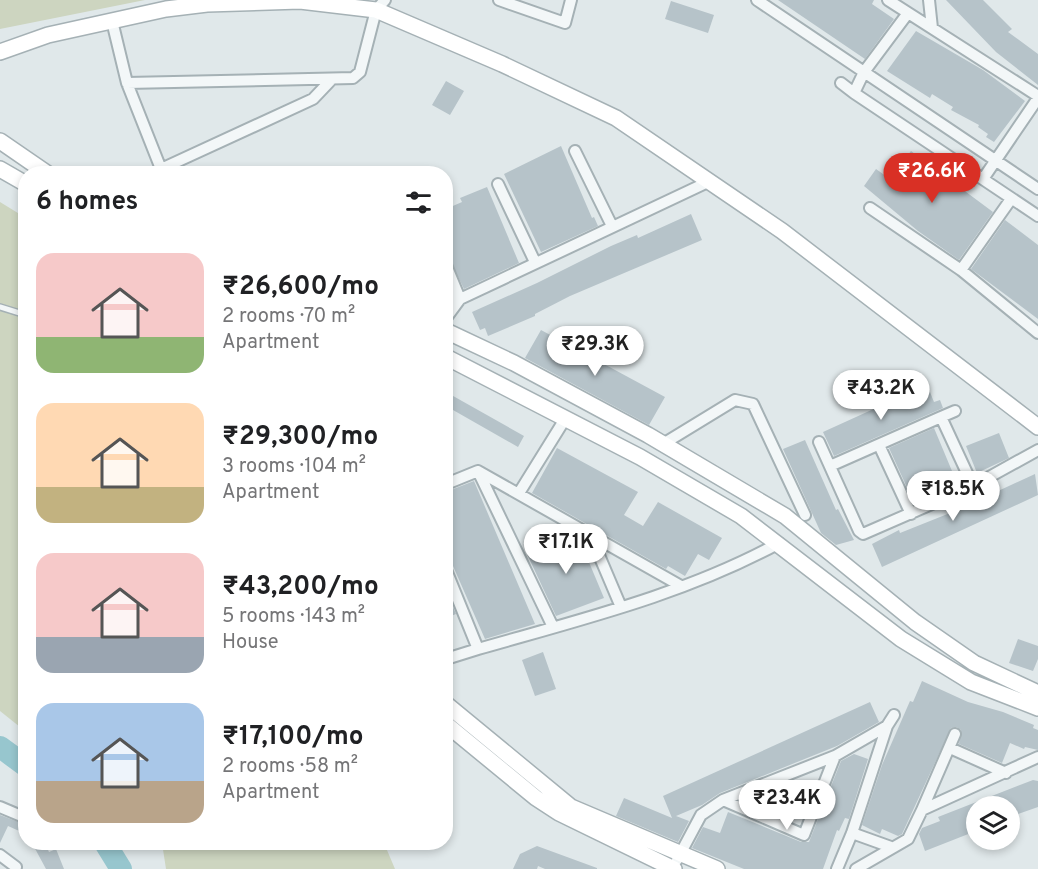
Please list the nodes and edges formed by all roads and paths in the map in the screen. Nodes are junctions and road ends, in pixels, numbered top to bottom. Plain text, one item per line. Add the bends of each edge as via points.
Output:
1 (499, 0) edge
2 (571, 0) edge
3 (757, 0) edge
4 (888, 0) edge
5 (929, 0) edge
6 (381, 5) edge
7 (908, 13) junction
8 (112, 21) junction
9 (932, 28) junction
10 (0, 52) edge
11 (864, 72) junction
12 (332, 79) junction
13 (841, 82) dead end
14 (128, 83) junction
15 (854, 93) junction
16 (1038, 97) edge
17 (0, 141) edge
18 (575, 151) dead end
19 (995, 160) junction
20 (36, 166) edge
21 (154, 166) edge
22 (167, 166) edge
23 (0, 169) edge
24 (18, 179) edge
25 (982, 179) junction
26 (710, 181) junction
27 (498, 184) dead end
28 (1038, 189) edge
29 (1011, 199) junction
30 (870, 208) dead end
31 (1038, 216) edge
32 (612, 226) junction
33 (535, 262) junction
34 (961, 270) junction
35 (453, 286) edge
36 (453, 296) edge
37 (458, 301) junction
38 (0, 306) edge
39 (453, 308) edge
40 (18, 312) edge
41 (1038, 333) edge
42 (453, 334) edge
43 (453, 361) edge
44 (955, 411) dead end
45 (941, 417) junction
46 (565, 418) junction
47 (1038, 426) edge
48 (819, 442) dead end
49 (663, 444) junction
50 (879, 446) junction
51 (1038, 450) edge
52 (830, 466) junction
53 (478, 471) junction
54 (453, 481) edge
55 (973, 486) junction
56 (519, 493) junction
57 (911, 513) junction
58 (805, 514) dead end
59 (590, 533) junction
60 (778, 543) junction
61 (681, 586) junction
62 (453, 587) edge
63 (621, 607) junction
64 (553, 627) junction
65 (478, 649) junction
66 (453, 657) edge
67 (1038, 693) edge
68 (1038, 708) edge
69 (453, 710) edge
70 (894, 716) dead end
71 (887, 726) junction
72 (453, 730) edge
73 (955, 734) dead end
74 (950, 748) junction
75 (835, 756) junction
76 (1038, 757) edge
77 (1006, 773) junction
78 (723, 800) junction
79 (0, 807) edge
80 (922, 810) junction
81 (18, 815) edge
82 (852, 833) junction
83 (891, 847) junction
84 (0, 855) edge
85 (674, 865) edge
86 (16, 867) dead end
87 (717, 869) edge
88 (837, 869) edge
89 (856, 869) edge

1 - 2 street via 565,23
3 - 11 street
4 - 7 street
5 - 9 street
6 - 8 street via 300,1 207,4
6 - 12 street via 360,72 353,78
6 - 26 street via 616,118
7 - 9 street
7 - 11 street
8 - 10 street via 48,35
8 - 14 street
9 - 16 street
11 - 15 street
11 - 19 street
12 - 14 street
12 - 22 street via 313,99
13 - 15 street
14 - 21 street
15 - 25 street
16 - 19 street
17 - 20 street
18 - 32 street
19 - 25 street
19 - 28 street
23 - 24 street
25 - 29 street
26 - 32 street
26 - 47 street
27 - 33 street
29 - 31 street
29 - 34 street
30 - 34 street
32 - 33 street
33 - 37 street
34 - 41 street
35 - 37 street
36 - 37 street
37 - 39 street
38 - 40 lane
42 - 49 street
43 - 46 street
44 - 45 street
45 - 50 street
45 - 55 street
46 - 56 street
46 - 60 street via 741,516
48 - 52 street
49 - 58 street via 735,400 753,404
49 - 67 street via 785,516 915,622 974,663
50 - 52 street
50 - 57 street
51 - 55 street
52 - 57 street via 861,534
53 - 54 street
53 - 56 street
53 - 64 street
55 - 57 street
56 - 59 street
59 - 61 street
59 - 63 street
60 - 61 street
60 - 68 street via 901,639 971,682
61 - 63 street
62 - 65 street
63 - 64 street
64 - 65 street
65 - 66 street
69 - 85 street via 571,807
70 - 71 street
71 - 75 street
71 - 82 street
72 - 85 street via 559,813
73 - 74 street
74 - 77 street
74 - 80 street
75 - 78 street
75 - 78 street via 804,835
76 - 77 street
77 - 80 street
78 - 85 street via 701,815
79 - 81 street
80 - 83 street via 908,839
82 - 83 street
82 - 88 street
83 - 89 street
84 - 86 street
85 - 87 street

